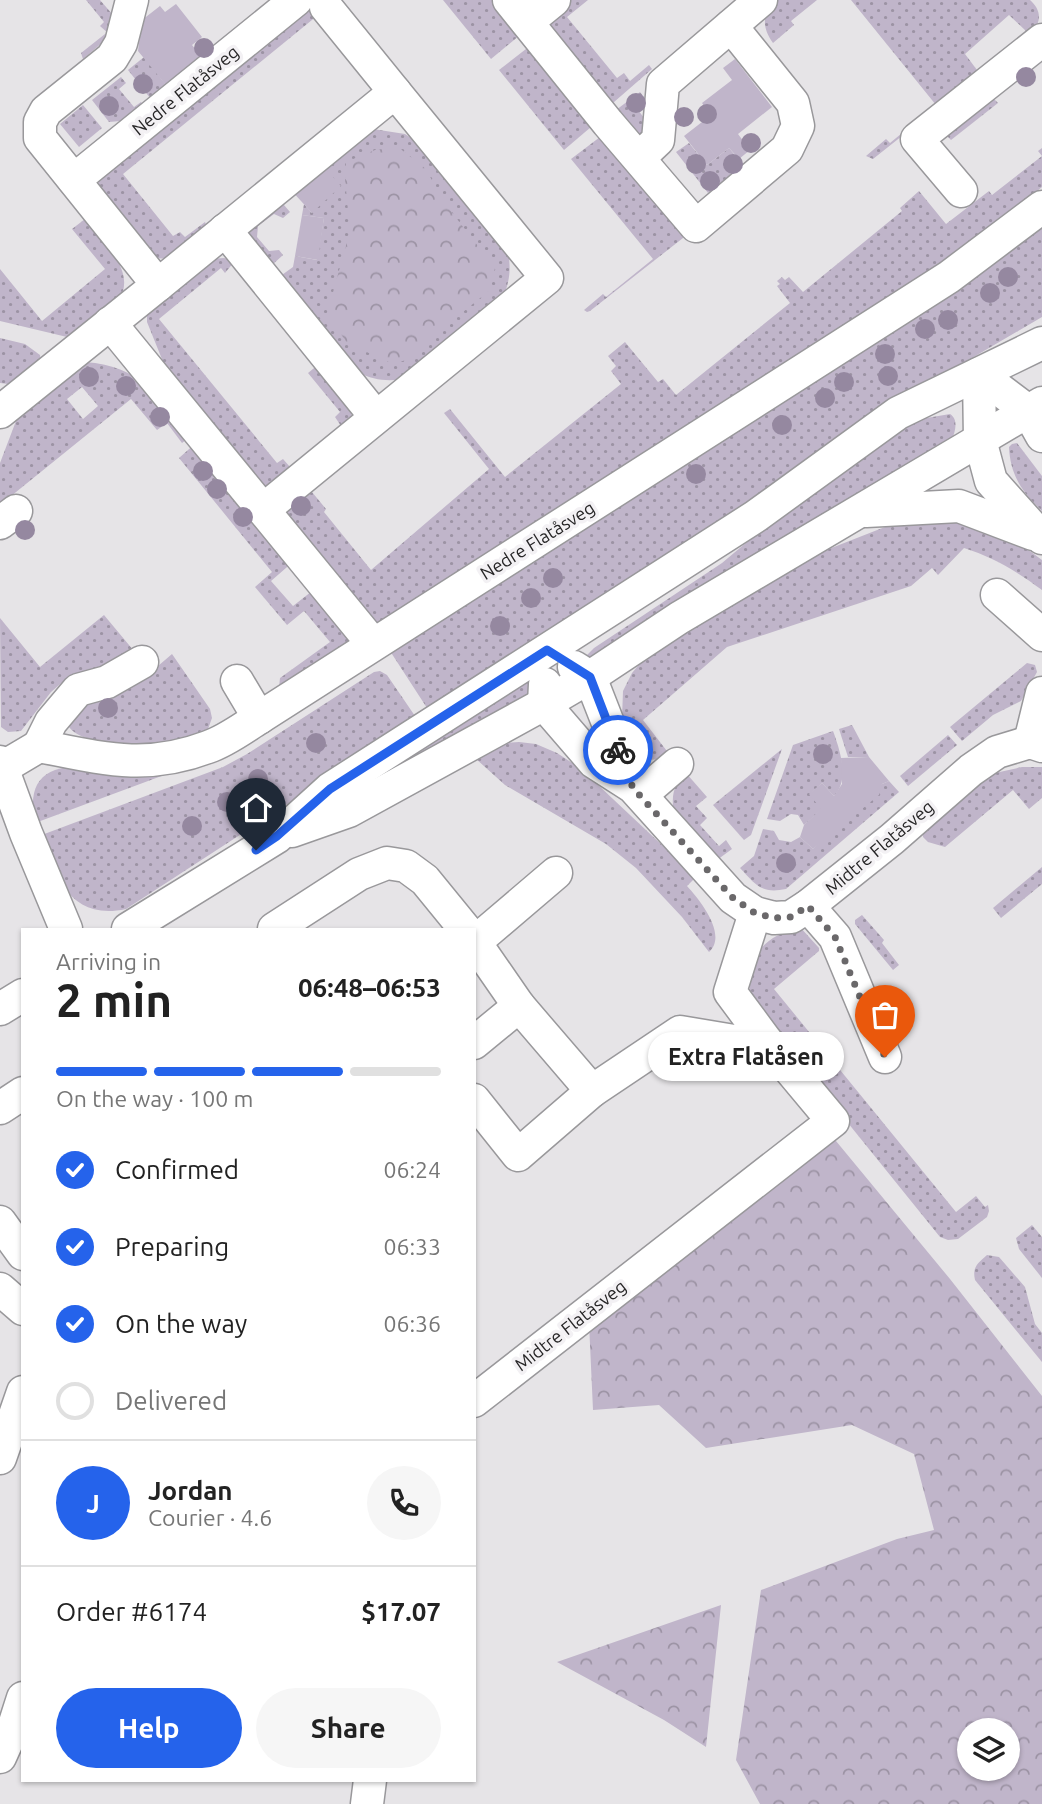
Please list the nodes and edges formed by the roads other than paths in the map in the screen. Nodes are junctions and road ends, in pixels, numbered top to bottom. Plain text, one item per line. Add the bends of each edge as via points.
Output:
1 (132, 0) edge
2 (554, 0) edge
3 (761, 0) edge
4 (319, 2) edge
5 (518, 11) edge
6 (731, 26) junction
7 (1042, 40) edge
8 (395, 92) junction
9 (639, 158) junction
10 (74, 180) junction
11 (961, 191) dead end
12 (1042, 207) edge
13 (225, 230) junction
14 (158, 285) junction
15 (110, 323) junction
16 (1042, 343) edge
17 (979, 374) junction
18 (0, 412) edge
19 (376, 417) junction
20 (1037, 417) edge
21 (980, 440) junction
22 (263, 510) junction
23 (861, 511) junction
24 (1040, 537) edge
25 (997, 595) dead end
26 (1042, 635) edge
27 (373, 644) junction
28 (547, 650) junction
29 (142, 662) dead end
30 (590, 677) junction
31 (237, 681) dead end
32 (1042, 693) edge
33 (544, 704) junction
34 (259, 718) junction
35 (1036, 744) edge
36 (38, 746) junction
37 (677, 764) dead end
38 (1, 765) edge
39 (637, 791) junction
40 (277, 836) junction
41 (555, 873) dead end
42 (808, 906) junction
43 (755, 913) junction
44 (66, 928) edge
45 (130, 928) edge
46 (276, 928) edge
47 (463, 928) edge
48 (476, 934) edge
49 (476, 945) edge
50 (21, 996) edge
51 (519, 1006) junction
52 (0, 1009) edge
53 (476, 1041) edge
54 (767, 1042) junction
55 (885, 1057) dead end
56 (592, 1091) junction
57 (21, 1094) edge
58 (476, 1103) edge
59 (0, 1108) edge
60 (0, 1222) edge
61 (21, 1251) edge
62 (0, 1289) edge
63 (21, 1307) edge
64 (21, 1398) edge
65 (476, 1399) edge
66 (0, 1458) edge
67 (21, 1704) edge
68 (0, 1756) edge
69 (370, 1782) edge
70 (367, 1804) edge

1 - 10 street via 118,51 40,121 40,138
2 - 5 street
3 - 6 street
4 - 8 street, Nedre Flatåsveg
4 - 10 street, Nedre Flatåsveg
5 - 9 street
6 - 9 street via 663,84 658,140
6 - 9 street via 793,103 798,126 787,149 696,226
7 - 11 street via 917,139
8 - 13 street
8 - 19 street, Nedre Flatåsveg via 547,278
10 - 14 street
12 - 27 street, Nedre Flatåsveg via 949,277
13 - 14 street
13 - 19 street
14 - 15 street
15 - 18 street
15 - 22 street
16 - 17 street
17 - 20 street
17 - 21 street
17 - 28 street via 898,413 756,516
19 - 22 street, Nedre Flatåsveg
20 - 21 street
21 - 23 street
21 - 24 street via 991,481
22 - 27 street
23 - 24 street via 959,506
23 - 30 street via 679,618
25 - 26 street
27 - 34 street, Nedre Flatåsveg
28 - 30 street
28 - 33 street
28 - 40 street via 330,789
29 - 36 street via 107,682 78,690
30 - 33 street
30 - 39 street
31 - 34 street
32 - 35 street
33 - 39 street via 594,762
33 - 40 street via 349,811
34 - 36 street, Nedre Flatåsveg via 210,747 160,761 115,760
35 - 42 street, Midtre Flatåsveg via 998,752 971,770
36 - 38 street
37 - 39 street
38 - 44 street
39 - 43 street via 733,898
40 - 45 street
41 - 48 street
42 - 43 street, Midtre Flatåsveg via 791,917
42 - 55 street via 835,937
43 - 54 street via 730,992
46 - 47 street via 359,874 387,863 406,866 425,880
49 - 51 street
50 - 52 street
51 - 53 street
51 - 56 street
54 - 56 street via 680,1032
54 - 65 street, Midtre Flatåsveg via 833,1121
56 - 58 street via 517,1155
57 - 59 street
60 - 61 street
62 - 63 street
64 - 66 street
67 - 68 street
69 - 70 street

